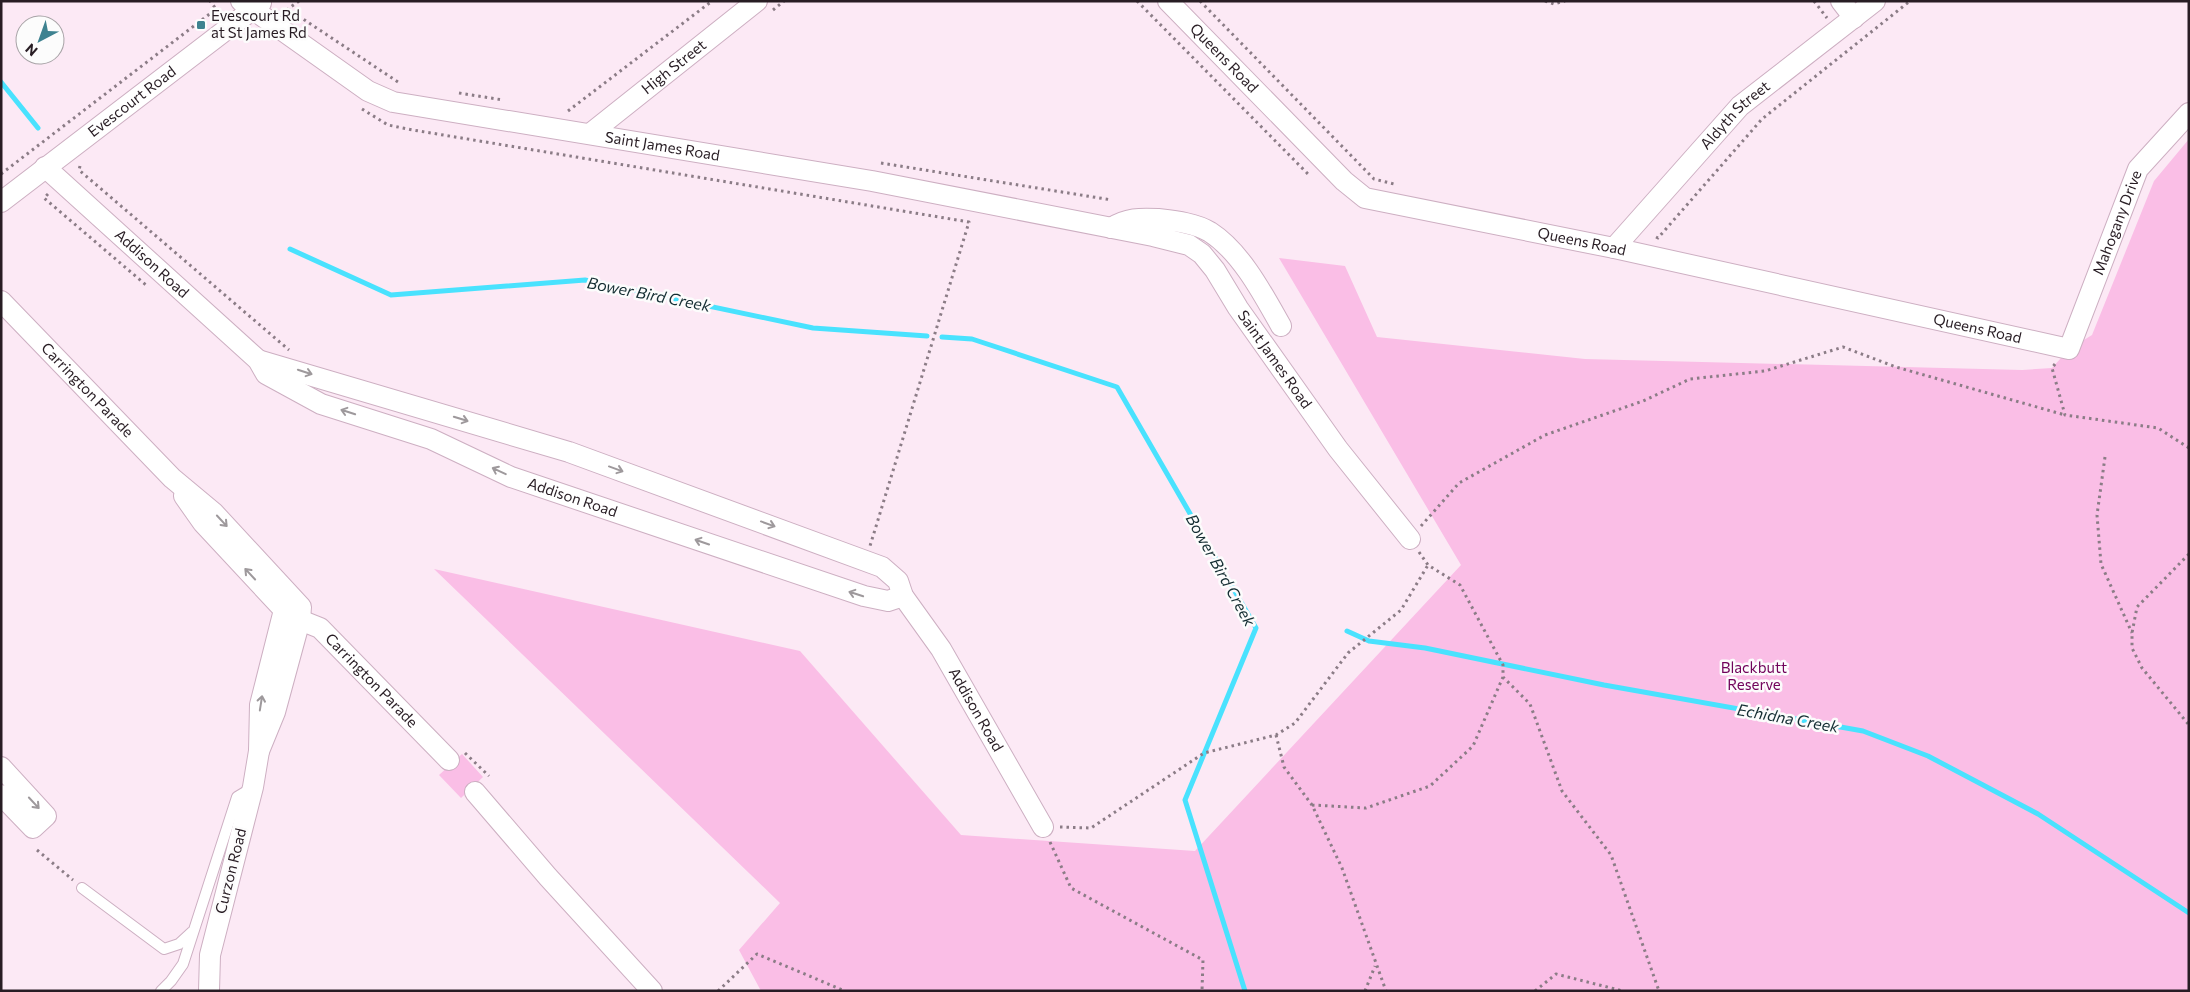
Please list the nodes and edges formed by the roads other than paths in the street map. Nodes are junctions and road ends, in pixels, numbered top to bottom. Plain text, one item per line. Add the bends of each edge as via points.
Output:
1 (1168, 1) edge
2 (1841, 1) edge
3 (1875, 1) edge
4 (252, 4) edge
5 (763, 7) edge
6 (1854, 18) junction
7 (2189, 112) edge
8 (591, 133) junction
9 (45, 167) junction
10 (1, 202) edge
11 (1111, 228) junction
12 (1614, 248) junction
13 (1, 301) edge
14 (1281, 326) dead end
15 (2069, 349) joint
16 (258, 360) junction
17 (1410, 539) road end
18 (904, 596) junction
19 (292, 615) junction
20 (450, 760) dead end
21 (1, 767) edge
22 (253, 787) junction
23 (475, 792) dead end
24 (1, 795) edge
25 (1043, 827) road end
26 (82, 888) dead end
27 (192, 932) junction
28 (161, 991) edge
29 (209, 991) edge
30 (652, 991) edge

1 - 12 street, Queens Road via 1355,192 1365,198
2 - 6 street
3 - 6 street, Aldyth Street
4 - 8 street, Saint James Road via 368,91 393,102
4 - 9 street, Evescourt Road
5 - 8 street, High Street
6 - 12 street, Aldyth Street via 1740,106
7 - 15 street, Mahogany Drive via 2138,169
8 - 11 street, Saint James Road via 872,181
9 - 10 street, Evescourt Road
9 - 16 street, Addison Road
11 - 14 street, Saint James Road via 1121,221 1135,218 1191,224 1209,232 1228,247
11 - 17 street, Saint James Road via 1189,245 1202,254 1338,449
12 - 15 street, Queens Road
13 - 19 street, Carrington Parade via 172,478 214,512 301,607
16 -> 18 street, Addison Road via 569,452 882,567 898,581
18 -> 16 street, Addison Road via 888,601 864,596 511,477 431,439 322,404 266,374
18 - 25 street, Addison Road via 941,649
19 - 20 street, Carrington Parade via 320,628
19 - 22 street, Curzon Road via 275,712 259,752
21 -> 24 street via 46,816 32,828
22 - 27 lane via 237,797
22 - 29 street, Curzon Road via 210,955
23 - 30 street
26 - 27 lane via 164,949 179,944
27 - 28 lane via 183,964

